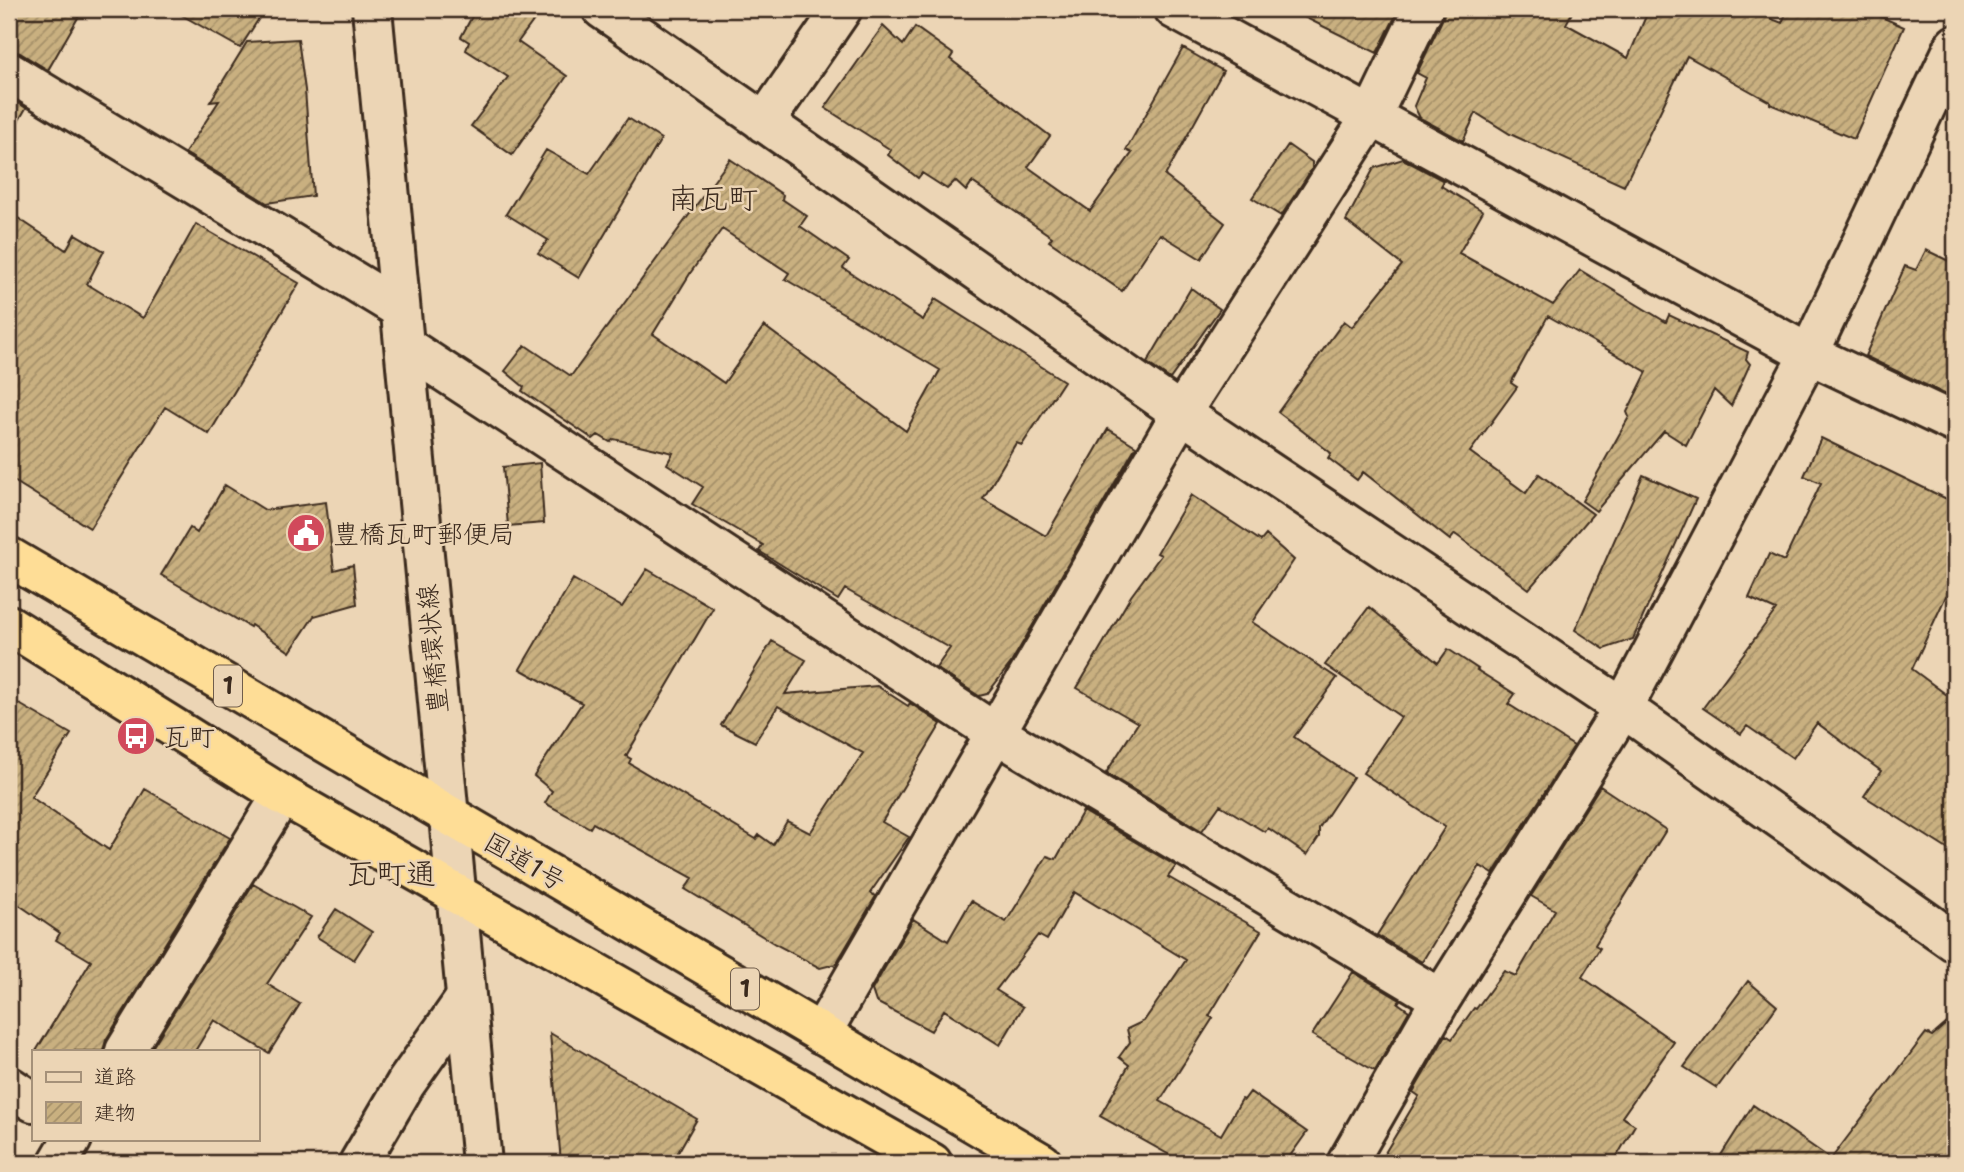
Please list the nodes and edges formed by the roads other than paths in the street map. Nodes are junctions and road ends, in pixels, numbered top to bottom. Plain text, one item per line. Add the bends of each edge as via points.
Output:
1 (372, 9) edge
2 (602, 9) edge
3 (842, 9) edge
4 (1174, 9) edge
5 (1423, 9) edge
6 (1955, 45) edge
7 (9, 72) edge
8 (1372, 115) junction
9 (764, 122) junction
10 (403, 328) junction
11 (1809, 354) junction
12 (1181, 413) junction
13 (1955, 423) edge
14 (9, 556) edge
15 (9, 625) edge
16 (1623, 708) junction
17 (994, 732) junction
18 (282, 795) junction
19 (447, 816) junction
20 (454, 891) junction
21 (1955, 942) edge
22 (465, 999) junction
23 (1441, 999) junction
24 (821, 1034) junction
25 (126, 1050) edge
26 (9, 1086) edge
27 (32, 1101) edge
28 (71, 1140) edge
29 (58, 1163) edge
30 (359, 1163) edge
31 (482, 1163) edge
32 (932, 1163) edge
33 (1042, 1163) edge
34 (1347, 1163) edge

1 - 10 street, 豊橋環状線
2 - 9 street
3 - 9 street
4 - 8 street
5 - 8 street
6 - 11 street
7 - 10 street
8 - 11 street
8 - 12 street
9 - 12 street
10 - 17 street
10 - 19 street, 豊橋環状線
11 - 13 street
11 - 16 street
12 - 16 street
12 - 17 street
14 - 19 highway, 国道1号 / 1
15 - 18 highway, 1
16 - 21 street
16 - 23 street
17 - 23 street
17 - 24 street
18 - 20 highway, 1
18 - 25 street
19 - 20 street, 豊橋環状線
19 - 24 highway, 国道1号 / 1
20 - 22 street, 豊橋環状線
20 - 32 highway, 1
22 - 30 street via 406,1083
22 - 31 street, 豊橋環状線
23 - 34 street
24 - 33 highway, 国道1号 / 1
26 - 27 street
28 - 29 street

